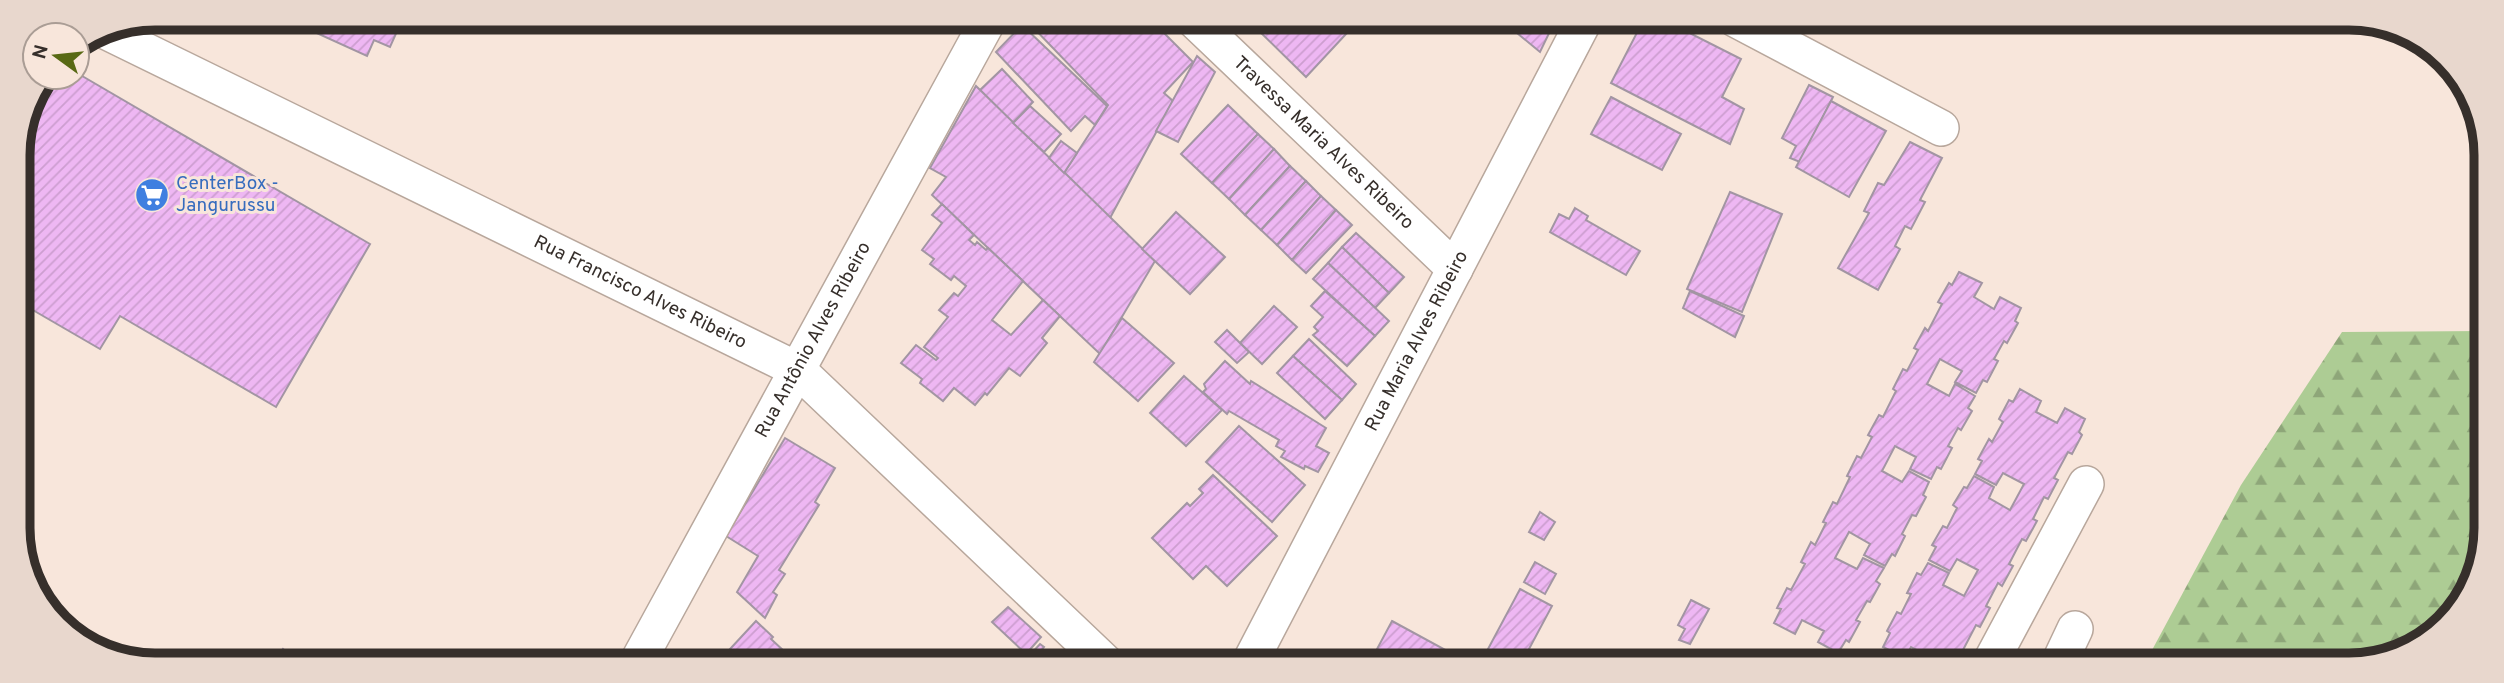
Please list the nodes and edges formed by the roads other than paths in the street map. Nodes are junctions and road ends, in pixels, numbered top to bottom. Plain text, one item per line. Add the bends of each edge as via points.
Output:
1 (983, 30) edge
2 (1205, 30) edge
3 (1579, 30) edge
4 (1756, 30) edge
5 (115, 36) edge
6 (1941, 128) dead end
7 (1455, 269) junction
8 (798, 370) junction
9 (2086, 484) dead end
10 (2075, 629) dead end
11 (642, 653) edge
12 (1095, 653) edge
13 (1255, 653) edge
14 (1995, 653) edge
15 (2064, 653) edge

1 - 8 street, Rua Antônio Alves Ribeiro
2 - 7 street, Travessa Maria Alves Ribeiro
3 - 7 street, Rua Maria Alves Ribeiro
4 - 6 street
5 - 8 street, Rua Francisco Alves Ribeiro
7 - 13 street, Rua Maria Alves Ribeiro
8 - 11 street, Rua Antônio Alves Ribeiro
8 - 12 street, Rua Francisco Alves Ribeiro
9 - 14 street
10 - 15 street

